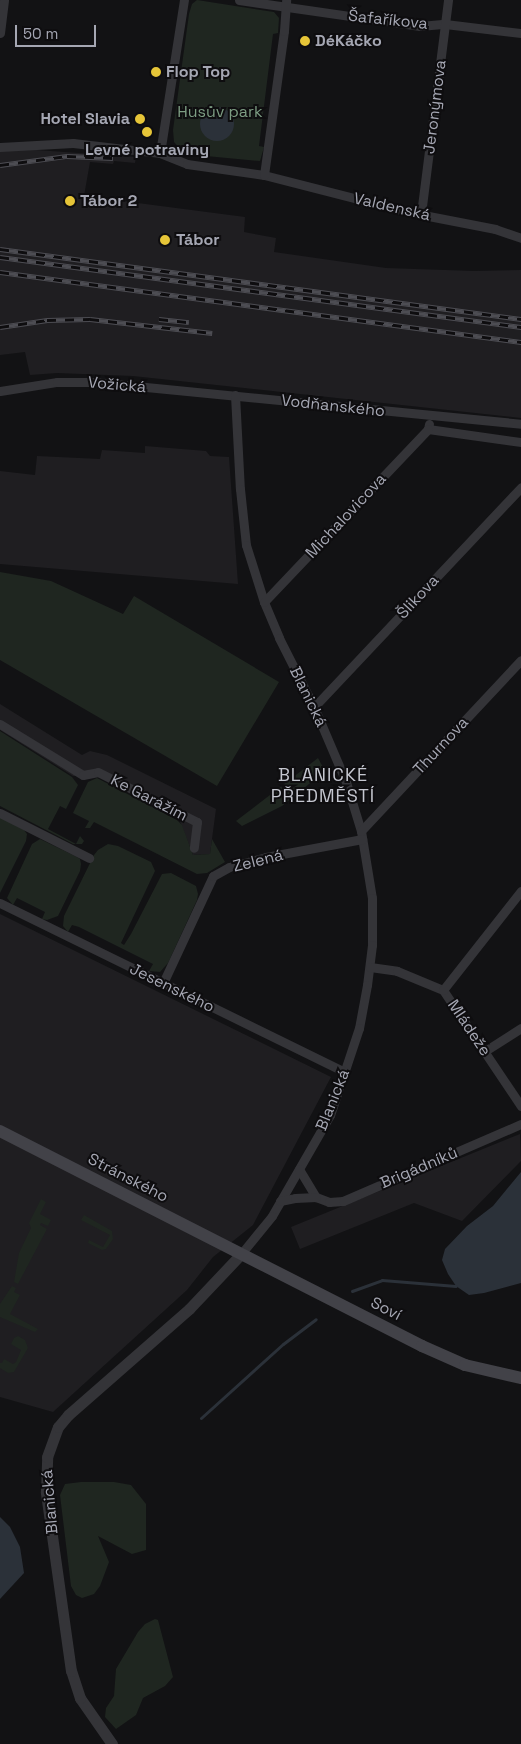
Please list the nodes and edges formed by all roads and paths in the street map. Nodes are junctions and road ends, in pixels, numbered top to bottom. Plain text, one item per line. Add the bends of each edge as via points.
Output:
1 (4, 0) edge
2 (184, 0) edge
3 (239, 0) edge
4 (448, 0) edge
5 (286, 4) edge
6 (445, 24) junction
7 (0, 33) edge
8 (521, 33) edge
9 (0, 147) edge
10 (160, 153) junction
11 (264, 175) junction
12 (421, 214) junction
13 (521, 238) edge
14 (0, 391) edge
15 (235, 395) junction
16 (431, 417) junction
17 (521, 424) edge
18 (428, 429) junction
19 (521, 442) edge
20 (521, 486) edge
21 (264, 602) junction
22 (521, 660) edge
23 (314, 707) junction
24 (0, 724) edge
25 (0, 813) edge
26 (362, 835) junction
27 (194, 848) dead end
28 (89, 858) dead end
29 (521, 891) edge
30 (0, 903) edge
31 (370, 967) junction
32 (163, 983) junction
33 (443, 990) junction
34 (521, 1028) edge
35 (485, 1052) junction
36 (345, 1072) junction
37 (521, 1106) edge
38 (521, 1124) edge
39 (0, 1131) edge
40 (299, 1169) junction
41 (316, 1197) junction
42 (280, 1202) junction
43 (241, 1254) junction
44 (521, 1378) edge
45 (112, 1744) edge

1 - 7 street
2 - 10 street
3 - 5 street, Šafaříkova
4 - 6 street, Jeronýmova
5 - 6 street, Šafaříkova via 420,26
5 - 11 street
6 - 8 street, Šafaříkova
6 - 12 street, Jeronýmova
9 - 10 street, Valdenská via 73,143
10 - 11 street, Valdenská via 187,164
11 - 12 street, Valdenská
12 - 13 street, Valdenská via 495,229
14 - 15 street, Vožická via 57,382 95,382
15 - 16 street, Vodňanského
15 - 21 street, Blanická via 246,544
16 - 17 street, Vodňanského
16 - 18 street
18 - 19 street
18 - 21 street, Michalovicova
20 - 23 street, Šlikova
21 - 23 street, Blanická
22 - 26 street, Thurnova
23 - 26 street, Blanická via 346,782
24 - 27 street, Ke Garážím via 83,775 98,772 197,822
25 - 28 street
26 - 31 street, Blanická via 372,898
26 - 32 street, Zelená via 229,867 213,876
29 - 33 street
30 - 32 street, Jesenského
31 - 33 street, Mládeže via 397,971
31 - 36 street, Blanická via 359,1028
32 - 36 street, Jesenského
33 - 35 street, Mládeže
34 - 35 street
35 - 37 street, Mládeže
36 - 40 street, Blanická via 330,1115
38 - 41 street, Brigádníků via 343,1201 329,1202
39 - 43 main road, Stránského
40 - 41 street
40 - 42 street, Blanická
41 - 42 street, Brigádníků
42 - 43 street, Blanická
43 - 44 main road, Soví via 444,1357
43 - 45 street, Blanická via 188,1309 68,1414 58,1427 47,1457 46,1492 71,1671 80,1698

